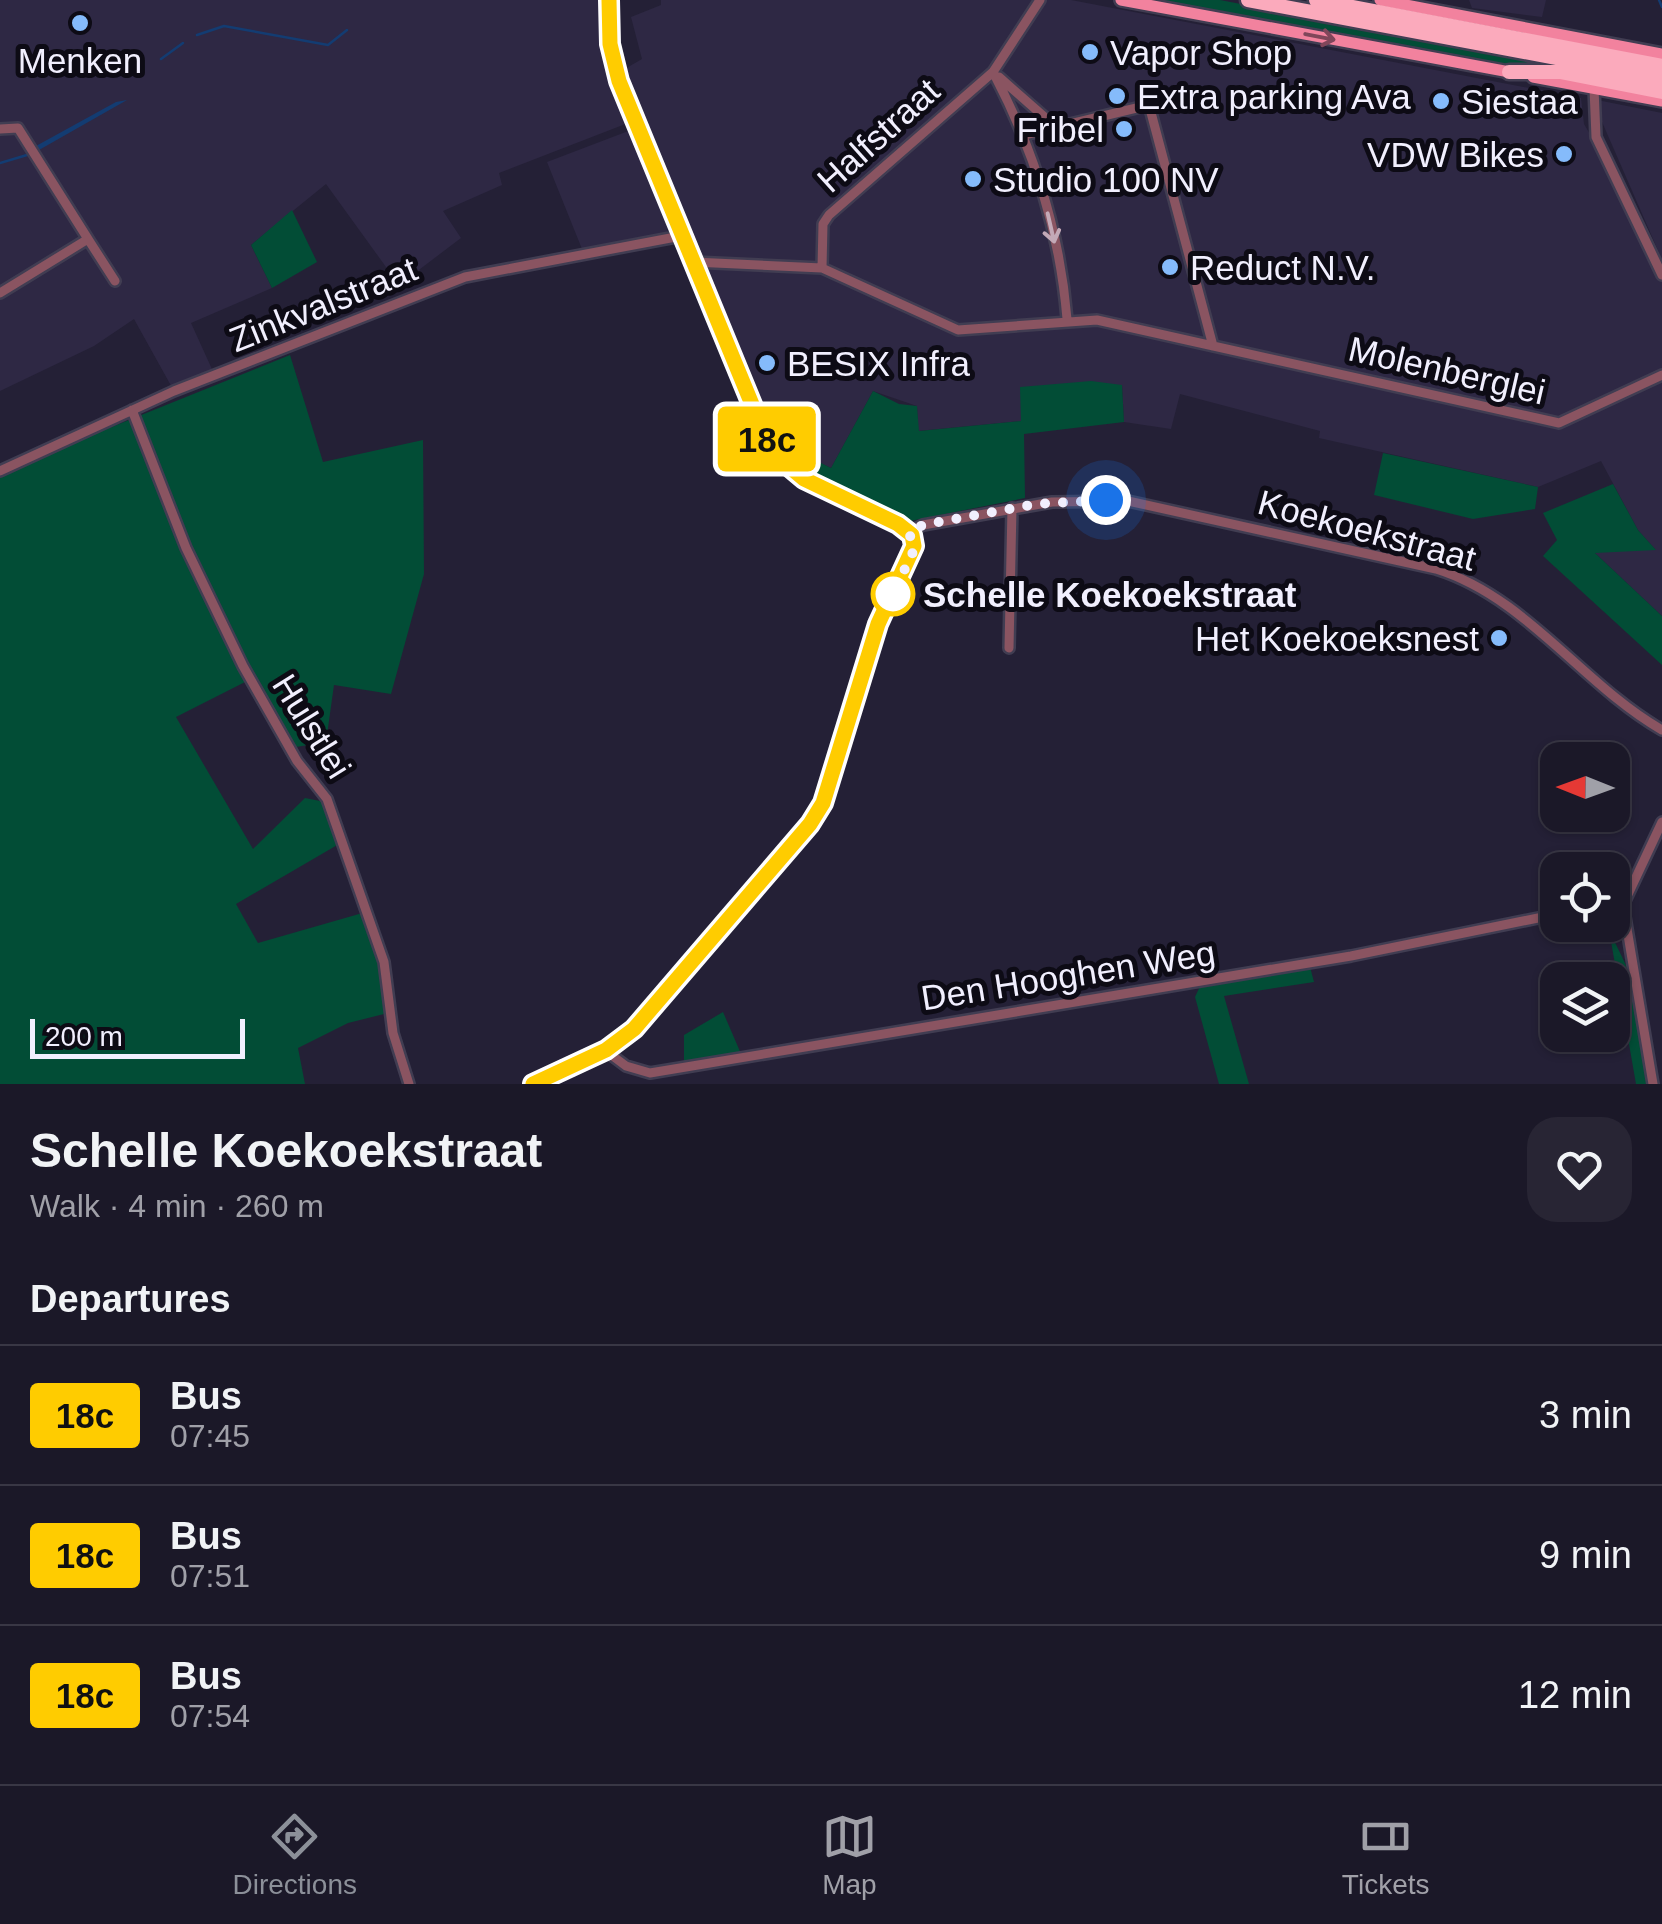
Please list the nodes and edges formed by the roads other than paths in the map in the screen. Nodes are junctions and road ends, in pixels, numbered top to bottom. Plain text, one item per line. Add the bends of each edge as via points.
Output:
1 (609, 0) edge
2 (1040, 0) edge
3 (1121, 0) edge
4 (1248, 0) edge
5 (1316, 0) edge
6 (1380, 0) edge
7 (1662, 54) edge
8 (1662, 66) edge
9 (993, 72) junction
10 (1509, 72) junction
11 (1662, 78) edge
12 (1594, 88) junction
13 (1662, 92) edge
14 (1662, 101) edge
15 (0, 128) edge
16 (1058, 128) junction
17 (1024, 135) junction
18 (681, 236) junction
19 (88, 239) junction
20 (693, 262) junction
21 (822, 268) junction
22 (1662, 275) edge
23 (115, 281) dead end
24 (0, 293) edge
25 (1068, 319) junction
26 (1213, 346) junction
27 (1662, 375) edge
28 (132, 410) junction
29 (0, 470) edge
30 (1012, 508) junction
31 (909, 532) junction
32 (1009, 648) dead end
33 (1662, 730) edge
34 (1662, 822) edge
35 (1630, 883) edge
36 (1540, 919) edge
37 (1625, 942) edge
38 (606, 1050) junction
39 (409, 1084) edge
40 (533, 1084) edge
41 (1653, 1084) edge

1 - 18 street via 615,70
2 - 9 street, Halfstraat
3 -> 10 main road
4 - 11 highway
5 - 8 highway
6 - 7 main road
9 - 16 street
9 - 17 street
9 - 21 street, Halfstraat via 828,215
10 - 12 main road
10 - 13 highway via 1560,72
12 - 14 main road
12 - 22 street via 1596,137
15 - 19 street via 18,128
16 - 17 street
16 - 26 street via 1149,105
17 -> 25 street
18 - 20 street
18 - 28 street, Zinkvalstraat via 464,277
19 - 23 street
19 - 24 street
20 - 21 street
20 - 31 street via 779,458 804,479
21 - 25 street, Molenberglei via 958,330
25 - 26 street, Molenberglei via 1128,325
26 - 27 street, Molenberglei via 1559,422
28 - 29 street, Zinkvalstraat
28 - 39 street, Hulstlei via 186,548 243,666 327,799 384,962 396,1047
30 - 31 street, Koekoekstraat
30 - 32 street
30 - 33 street, Koekoekstraat via 1072,500 1134,502 1453,575 1502,603 1607,693
31 - 38 street via 914,550 875,634 823,803 634,1029
34 - 35 street
36 - 38 street, Den Hooghen Weg via 650,1073
37 - 41 street
38 - 40 street

